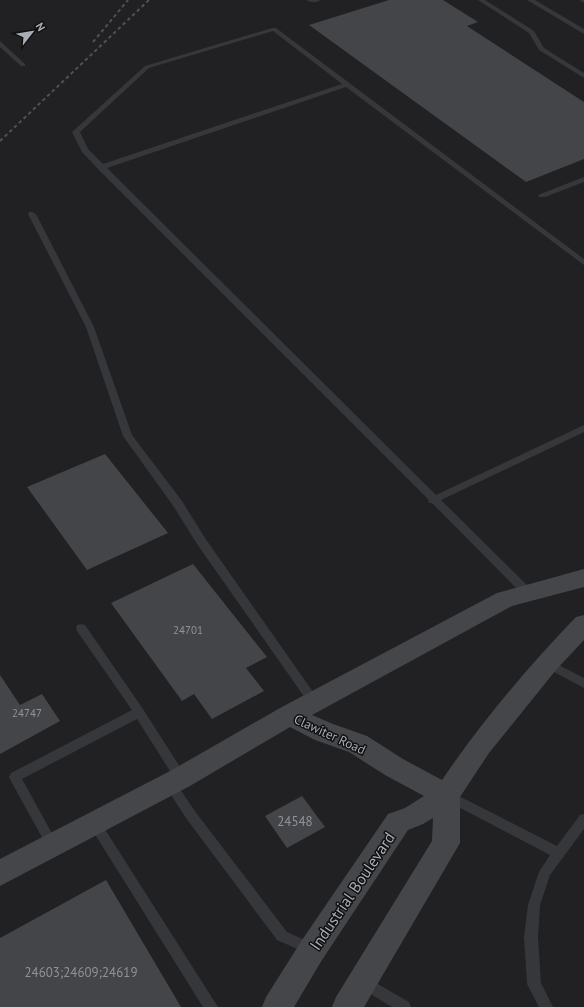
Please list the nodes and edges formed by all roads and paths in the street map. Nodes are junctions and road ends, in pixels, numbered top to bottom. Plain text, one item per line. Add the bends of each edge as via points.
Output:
1 (310, 0) edge
2 (317, 0) edge
3 (480, 0) edge
4 (530, 0) edge
5 (584, 32) edge
6 (0, 43) edge
7 (23, 65) dead end
8 (584, 76) edge
9 (348, 84) junction
10 (101, 166) junction
11 (584, 179) edge
12 (542, 195) dead end
13 (32, 214) dead end
14 (584, 263) edge
15 (584, 428) edge
16 (433, 500) junction
17 (584, 578) edge
18 (528, 593) junction
19 (584, 624) edge
20 (81, 628) dead end
21 (547, 663) junction
22 (584, 683) edge
23 (314, 702) junction
24 (139, 712) junction
25 (289, 715) junction
26 (176, 782) junction
27 (447, 795) junction
28 (584, 819) edge
29 (95, 824) junction
30 (53, 846) junction
31 (559, 854) junction
32 (0, 873) edge
33 (312, 950) junction
34 (363, 981) junction
35 (211, 1007) edge
36 (276, 1007) edge
37 (347, 1007) edge
38 (404, 1007) edge
39 (546, 1007) edge

1 - 2 lane
3 - 8 lane via 532,32 541,49
4 - 5 lane
6 - 7 lane
9 - 10 lane
9 - 10 lane via 274,29 147,67 76,132 85,150
9 - 14 lane
10 - 16 lane
11 - 12 lane
13 - 23 lane via 90,327 128,436 178,504 201,542
15 - 16 lane
16 - 18 lane
17 - 18 main road
18 - 23 main road via 505,599
19 - 21 main road
20 - 24 lane
21 - 22 lane
21 - 27 main road via 480,745
23 - 25 main road
24 - 26 lane
24 - 30 lane via 15,777
25 - 26 main road, Clawiter Road
25 - 27 main road, Clawiter Road via 324,732 358,744 394,767
26 - 29 main road, Clawiter Road
26 - 33 lane via 190,814 282,936
27 - 31 lane
27 - 33 main road, Industrial Boulevard via 414,816 398,822
27 - 34 main road via 446,844
28 - 31 lane
29 - 30 main road, Clawiter Road
29 - 35 lane
30 - 32 main road, Clawiter Road
31 - 39 lane via 545,872 534,905 531,937 534,984
33 - 36 main road, Industrial Boulevard
34 - 37 main road
34 - 38 lane

